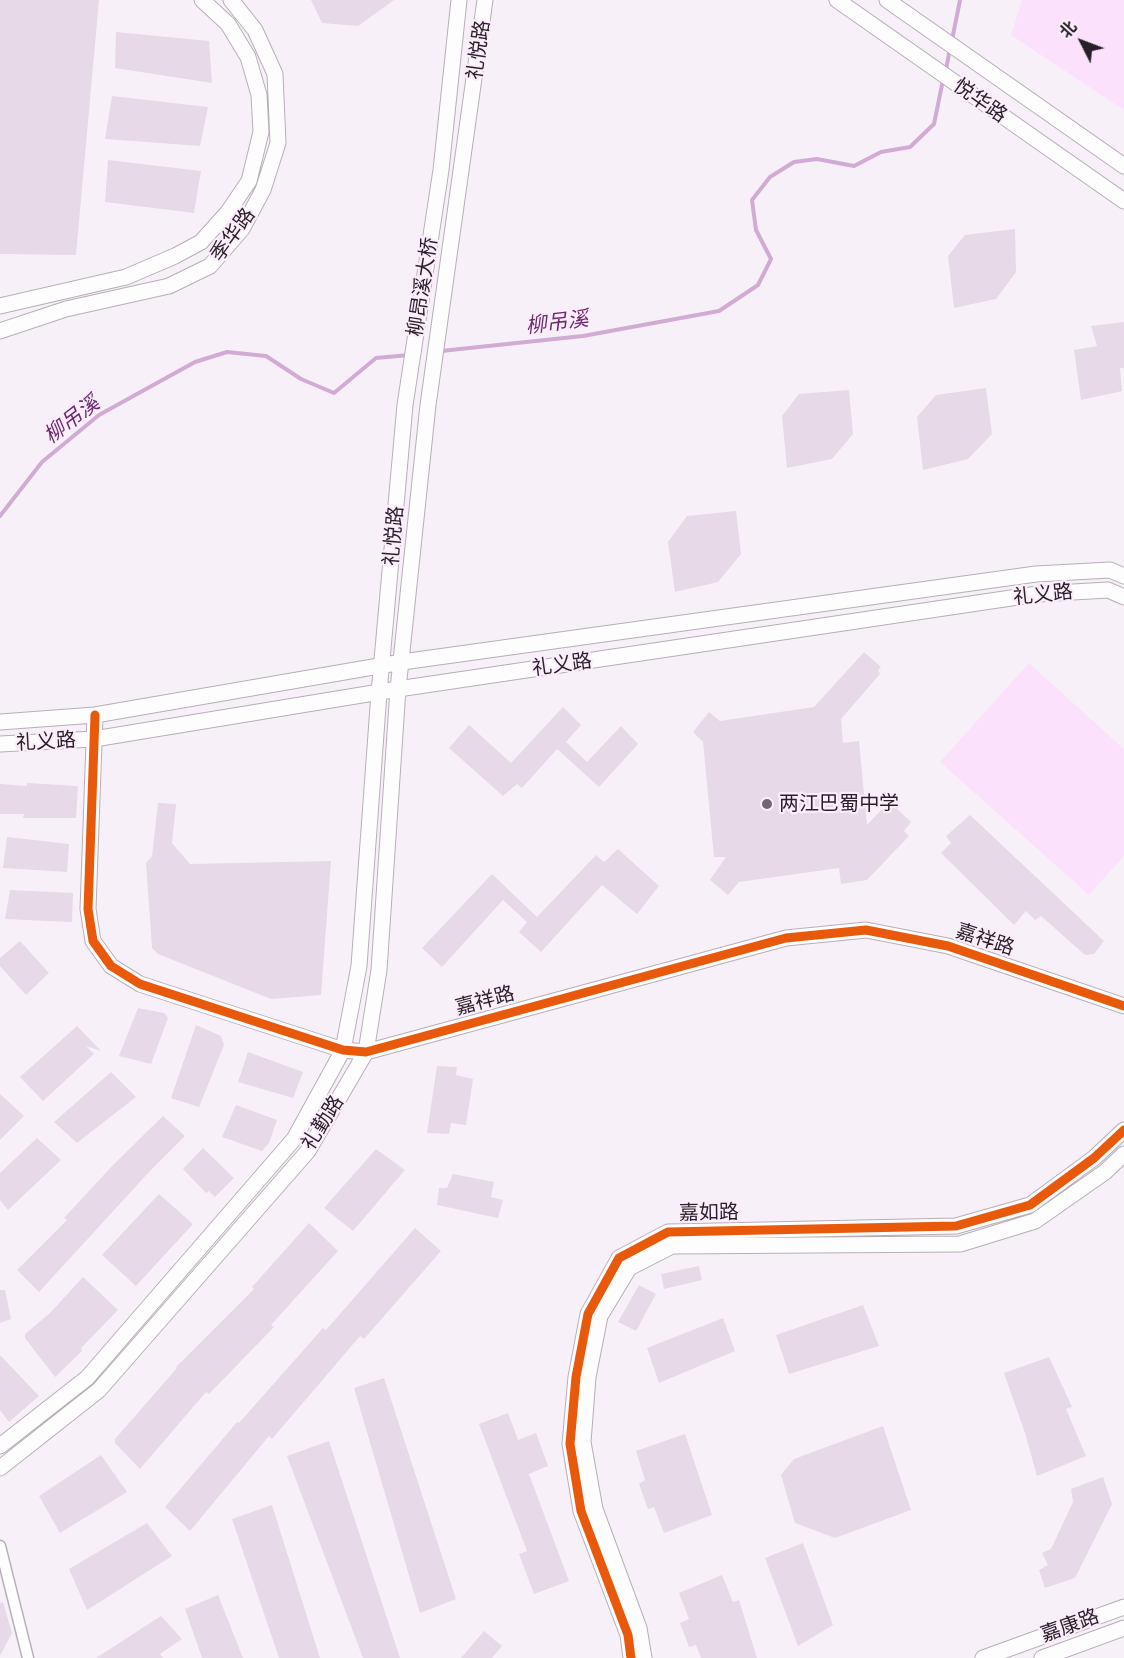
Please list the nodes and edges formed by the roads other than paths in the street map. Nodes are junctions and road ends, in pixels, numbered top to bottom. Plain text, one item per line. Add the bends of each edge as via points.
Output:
1 (202, 0) edge
2 (231, 0) edge
3 (459, 0) edge
4 (485, 0) edge
5 (837, 0) edge
6 (887, 0) edge
7 (1124, 166) edge
8 (441, 170) joint
9 (462, 171) joint
10 (1124, 201) edge
11 (0, 306) edge
12 (0, 331) edge
13 (405, 405) joint
14 (428, 405) joint
15 (1124, 576) edge
16 (1124, 597) edge
17 (402, 662) junction
18 (382, 667) junction
19 (398, 689) junction
20 (379, 693) junction
21 (95, 715) junction
22 (0, 722) edge
23 (94, 739) junction
24 (0, 744) edge
25 (1124, 1006) edge
26 (343, 1050) junction
27 (366, 1052) junction
28 (1124, 1130) edge
29 (1124, 1154) edge
30 (0, 1446) edge
31 (0, 1468) edge
32 (0, 1546) edge
33 (1124, 1607) edge
34 (1124, 1628) edge
35 (28, 1658) edge
36 (630, 1658) edge
37 (644, 1658) edge
38 (983, 1658) edge
39 (1042, 1658) edge

1 - 11 main road, 季华路 via 228,24 248,57 259,95 261,132 249,181 201,242 175,256 126,277
2 - 12 main road, 季华路 via 255,30 275,74 276,86 278,143 263,189 242,229 210,266 169,286 66,309
3 - 8 main road, 礼悦路
4 - 9 main road, 礼悦路
5 - 10 main road, 悦华路
6 - 7 main road, 悦华路
8 - 13 main road, 柳昂溪大桥
9 - 14 main road, 柳昂溪大桥
13 - 18 main road, 礼悦路
14 - 17 main road, 礼悦路
15 - 17 main road, 礼义路 via 1110,570 1036,574
16 - 19 main road, 礼义路 via 1108,590 1038,594
17 - 18 main road, 礼义路
17 - 19 main road, 礼勤路
18 - 20 main road, 礼勤路
18 - 21 main road, 礼义路
19 - 20 main road, 礼义路
19 - 27 main road, 礼勤路 via 379,970
20 - 23 main road, 礼义路
20 - 26 main road, 礼勤路 via 359,966
21 - 22 main road, 礼义路
21 - 23 main road, 嘉祥路
23 - 24 main road, 礼义路
23 - 26 main road, 嘉祥路 via 88,909 93,941 111,966 140,984
25 - 27 main road, 嘉祥路 via 948,946 866,930 786,938
26 - 27 main road, 嘉祥路
26 - 30 main road, 礼勤路 via 294,1139 87,1378
27 - 31 main road, 礼勤路 via 308,1151 99,1390
28 - 36 main road, 嘉如路 via 1094,1158 1030,1205 956,1227 668,1232 619,1258 588,1314 576,1377 570,1444 581,1511 628,1635
29 - 37 main road, 嘉如路 via 1035,1221 960,1244 672,1246 629,1268 600,1316 588,1377 583,1442 595,1509 639,1628
32 - 35 street
33 - 38 main road, 嘉康路
34 - 39 main road, 嘉康路

